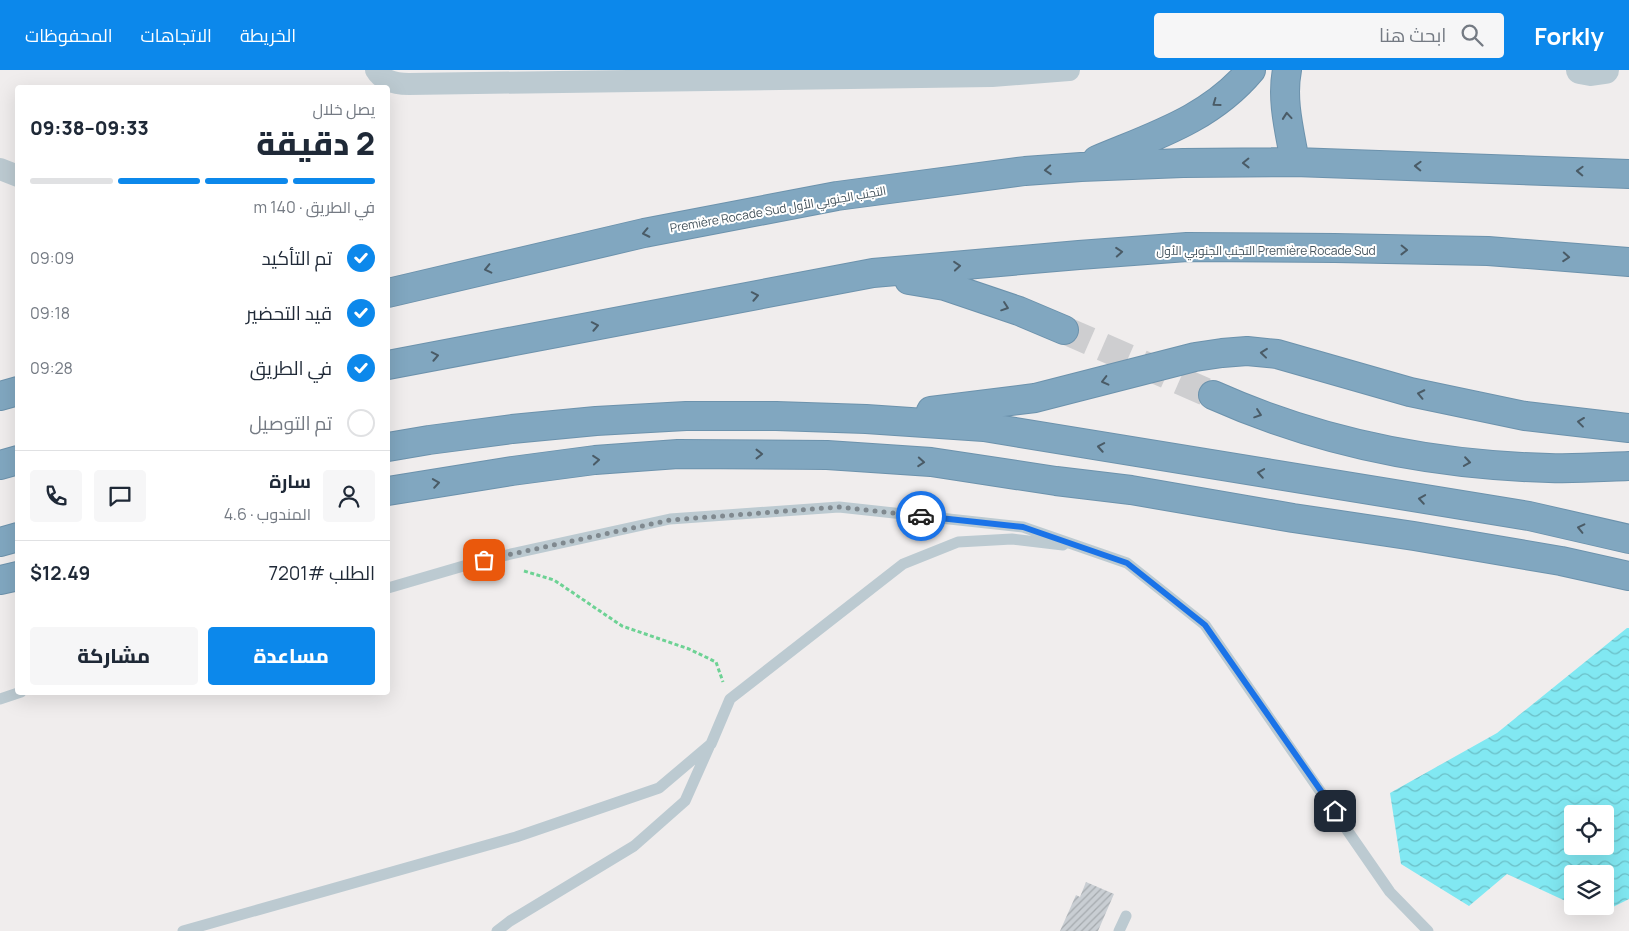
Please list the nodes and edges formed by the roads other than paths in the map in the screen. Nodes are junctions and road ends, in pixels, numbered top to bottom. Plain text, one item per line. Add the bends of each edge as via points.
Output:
1 (376, 70) edge
2 (1069, 70) edge
3 (1251, 70) edge
4 (1287, 70) edge
5 (1580, 70) edge
6 (1605, 70) edge
7 (939, 73) edge
8 (1294, 162) junction
9 (1081, 167) junction
10 (0, 169) edge
11 (1629, 174) edge
12 (15, 175) edge
13 (1629, 262) edge
14 (873, 274) junction
15 (390, 294) edge
16 (1064, 330) tunnel mouth
17 (390, 365) edge
18 (15, 392) edge
19 (1213, 395) tunnel mouth
20 (0, 396) edge
21 (866, 419) junction
22 (1629, 428) edge
23 (390, 447) edge
24 (15, 461) edge
25 (0, 465) edge
26 (1629, 466) edge
27 (390, 491) edge
28 (15, 538) edge
29 (1629, 539) edge
30 (0, 542) edge
31 (1084, 548) junction
32 (1629, 576) edge
33 (15, 577) edge
34 (0, 580) edge
35 (390, 587) edge
36 (15, 694) edge
37 (0, 699) edge
38 (711, 744) junction
39 (1126, 916) dead end
40 (183, 931) edge
41 (497, 931) edge
42 (1119, 931) edge
43 (1428, 931) edge

1 - 7 street via 387,80 398,84
2 - 7 street via 992,76
3 -> 9 highway via 1219,101 1184,124
8 -> 4 highway via 1286,105
5 - 6 street
8 -> 9 highway, Première Rocade Sud التجنب الجنوبي الأول
11 -> 8 highway
9 -> 15 highway, Première Rocade Sud التجنب الجنوبي الأول via 1025,171 837,196 644,233
10 - 12 street
14 -> 13 highway, التجنب الجنوبي الأول Première Rocade Sud via 1080,254 1187,248 1488,251
14 -> 16 highway via 945,286
17 -> 14 highway
18 - 20 highway
19 -> 26 highway via 1299,428 1393,452 1475,463 1550,468
22 -> 21 highway via 1525,416 1410,392 1277,354 1247,351 1195,357 1035,398
21 - 23 highway via 686,416 606,420 512,429
29 -> 21 highway via 1529,516 984,427
24 - 25 highway
27 -> 32 highway via 595,460 678,454 827,454 931,462 1132,490 1561,560
28 - 30 highway
31 - 35 lane via 1023,527 839,507 670,520 484,560
31 - 38 lane via 1012,539 958,542 903,564 730,699
31 - 43 lane via 1127,563 1205,625 1390,892
33 - 34 highway
36 - 37 lane
38 - 40 lane via 658,788 516,837
38 - 41 lane via 684,801 634,846
39 - 42 lane

